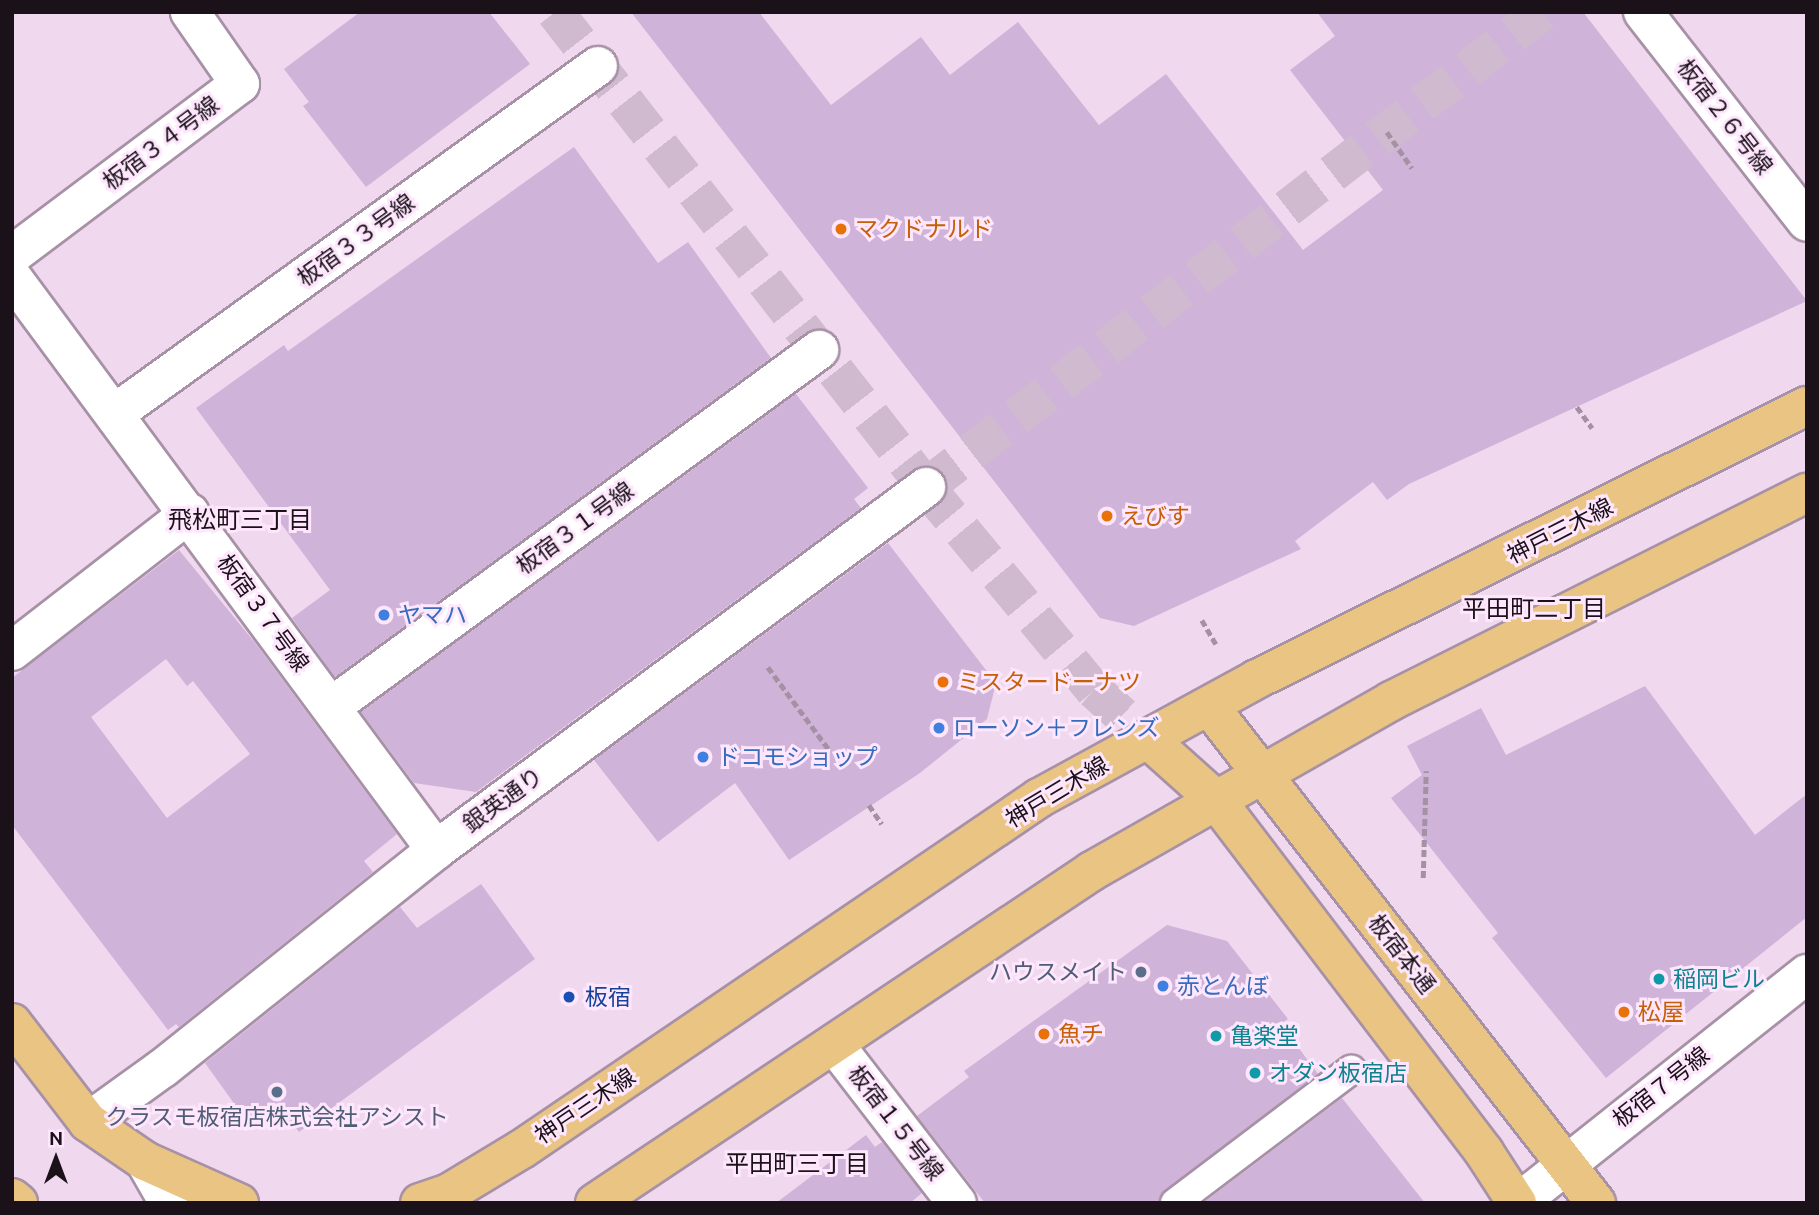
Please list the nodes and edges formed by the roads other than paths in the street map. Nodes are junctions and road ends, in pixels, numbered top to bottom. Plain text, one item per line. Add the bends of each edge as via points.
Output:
1 (190, 12) edge
2 (1643, 12) edge
3 (598, 66) dead end
4 (1807, 222) edge
5 (12, 255) edge
6 (12, 276) edge
7 (819, 350) dead end
8 (1807, 406) edge
9 (114, 414) junction
10 (926, 487) tunnel mouth
11 (1807, 494) edge
12 (190, 513) junction
13 (12, 651) edge
14 (331, 706) junction
15 (1209, 706) junction
16 (1148, 739) junction
17 (1262, 774) junction
18 (1216, 800) junction
19 (436, 849) junction
20 (1807, 974) edge
21 (12, 1023) edge
22 (834, 1044) junction
23 (1351, 1070) dead end
24 (88, 1122) junction
25 (145, 1161) junction
26 (1566, 1163) junction
27 (12, 1198) edge
28 (18, 1203) edge
29 (169, 1203) edge
30 (239, 1203) edge
31 (420, 1203) edge
32 (595, 1203) edge
33 (957, 1203) edge
34 (1175, 1203) edge
35 (1518, 1203) edge
36 (1596, 1203) edge

1 - 5 street, 板宿３４号線 via 240,84
2 - 4 street, 板宿２６号線
3 - 9 street, 板宿３３号線
6 - 9 street, 板宿３７号線
7 - 14 street, 板宿３１号線
8 - 15 main road, 神戸三木線
9 - 12 street, 板宿３７号線
10 - 19 street, 銀英通り
11 - 17 main road via 1391,701
12 - 13 street
12 - 14 street, 板宿３７号線
14 - 19 street, 板宿３７号線
15 - 16 main road, 神戸三木線
15 - 17 main road, 板宿本通
16 - 18 main road
16 - 31 main road, 神戸三木線 via 1039,798 488,1170 449,1193
17 - 18 main road
17 - 26 main road, 板宿本通
18 - 22 main road via 1092,871
18 - 35 main road
19 - 24 street, 銀英通り via 163,1068
20 - 26 street, 板宿７号線
21 - 24 main road
22 - 32 main road
22 - 33 street, 板宿１５号線
23 - 34 lane
24 - 25 main road
25 - 29 street
25 - 30 main road
26 - 35 street, 板宿７号線
26 - 36 main road, 板宿本通
27 - 28 main road

